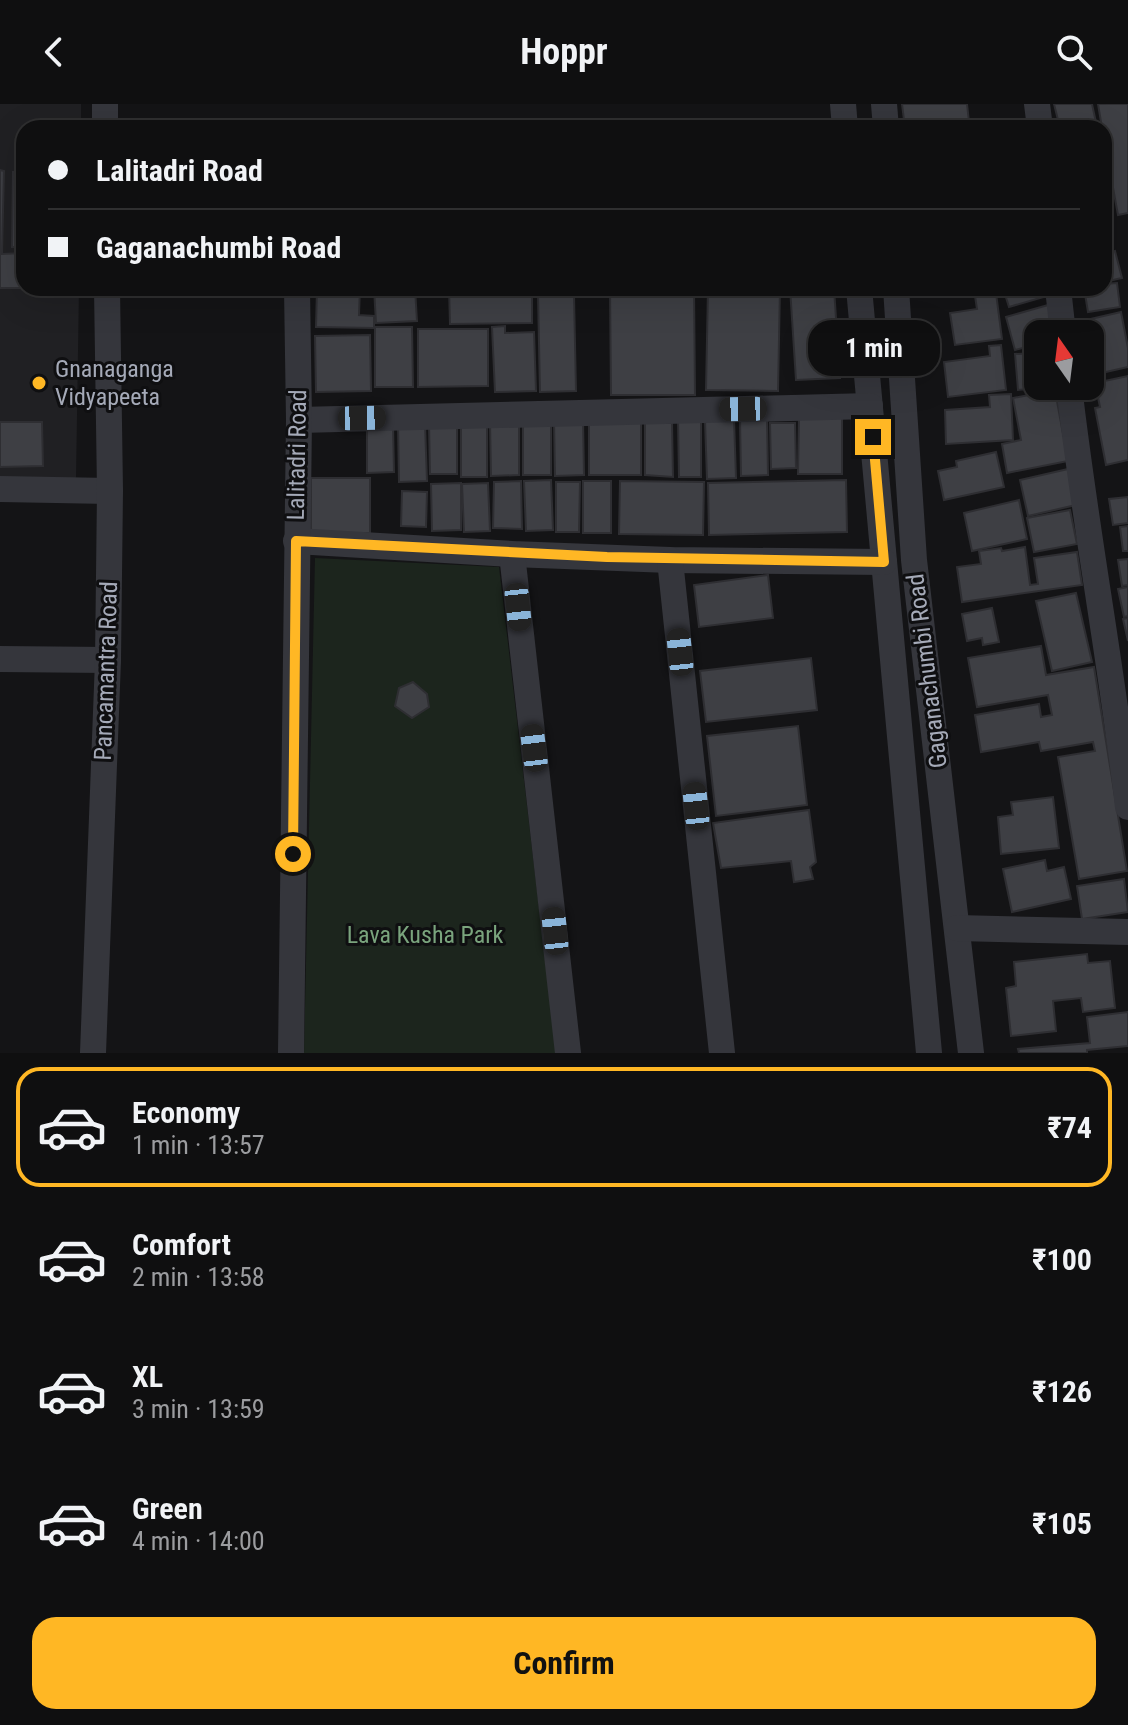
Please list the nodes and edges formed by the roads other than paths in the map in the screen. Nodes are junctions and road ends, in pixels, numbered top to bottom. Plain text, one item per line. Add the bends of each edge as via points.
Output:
1 (107, 296) edge
2 (297, 296) edge
3 (860, 296) edge
4 (897, 296) edge
5 (1059, 296) edge
6 (1061, 320) edge
7 (1071, 400) edge
8 (870, 406) junction
9 (299, 420) junction
10 (0, 489) edge
11 (110, 491) junction
12 (296, 541) junction
13 (512, 554) junction
14 (670, 560) junction
15 (884, 562) junction
16 (0, 659) edge
17 (108, 660) junction
18 (1128, 807) edge
19 (957, 928) junction
20 (1128, 932) edge
21 (93, 1053) edge
22 (291, 1053) edge
23 (568, 1053) edge
24 (722, 1053) edge
25 (929, 1053) edge
26 (971, 1053) edge

1 - 11 street, Pancamantra Road
2 - 9 street, Lalitadri Road
3 - 8 street, Gaganachumbi Road
4 - 19 street, Gaganachumbi Road via 914,560
5 - 6 street
7 - 18 street
8 - 9 street
8 - 15 street, Gaganachumbi Road
9 - 12 street, Lalitadri Road
10 - 11 street
11 - 17 street, Pancamantra Road
12 - 13 street
12 - 22 street, Lalitadri Road
13 - 14 street
13 - 23 street
14 - 15 street
14 - 24 street
15 - 25 street, Gaganachumbi Road
16 - 17 street
17 - 21 street, Pancamantra Road
19 - 20 street
19 - 26 street, Gaganachumbi Road

